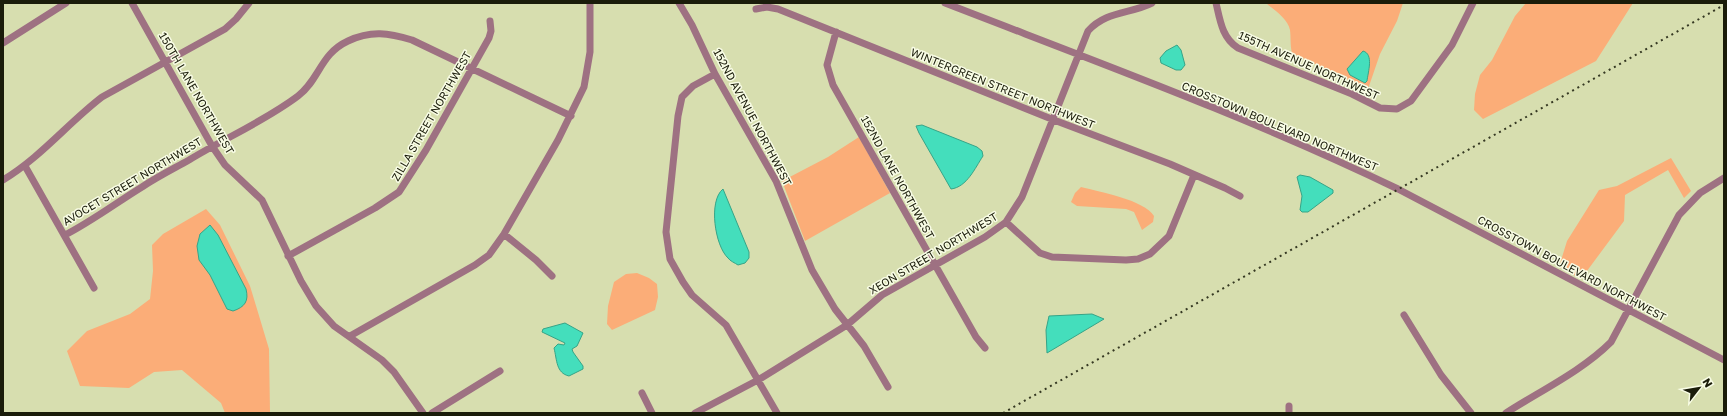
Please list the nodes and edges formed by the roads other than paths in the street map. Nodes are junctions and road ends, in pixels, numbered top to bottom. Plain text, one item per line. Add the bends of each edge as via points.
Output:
1 (66, 3) edge
2 (132, 3) edge
3 (249, 3) edge
4 (590, 3) edge
5 (679, 3) edge
6 (945, 3) edge
7 (1152, 3) edge
8 (1216, 3) edge
9 (1473, 3) edge
10 (756, 8) dead end
11 (490, 21) dead end
12 (836, 32) junction
13 (3, 43) edge
14 (1078, 55) junction
15 (165, 62) junction
16 (472, 69) junction
17 (715, 74) junction
18 (570, 116) junction
19 (1054, 120) junction
20 (212, 146) junction
21 (25, 166) junction
22 (1194, 175) junction
23 (1724, 178) edge
24 (3, 180) edge
25 (1240, 196) dead end
26 (1006, 222) junction
27 (504, 234) junction
28 (65, 235) junction
29 (288, 256) junction
30 (935, 265) junction
31 (552, 276) dead end
32 (94, 288) dead end
33 (1628, 310) junction
34 (1404, 315) dead end
35 (847, 325) junction
36 (350, 336) junction
37 (985, 348) dead end
38 (1724, 360) edge
39 (500, 371) dead end
40 (758, 380) junction
41 (888, 387) dead end
42 (642, 394) dead end
43 (423, 413) edge
44 (432, 413) edge
45 (652, 413) edge
46 (695, 413) edge
47 (777, 413) edge
48 (1471, 413) edge
49 (1506, 413) edge

1 - 13 street
2 - 15 street, 150TH LANE NORTHWEST
3 - 15 street via 225,29
4 - 18 street via 588,70 584,87
5 - 17 street, 152ND AVENUE NORTHWEST
6 - 14 street, CROSSTOWN BOULEVARD NORTHWEST
7 - 14 street, XEON STREET NORTHWEST via 1113,14 1097,22 1088,31
8 - 9 street, 155TH AVENUE NORTHWEST via 1225,35 1230,43 1238,48 1380,108 1397,109 1411,101 1452,45
10 - 12 street, WINTERGREEN STREET NORTHWEST via 778,9
11 - 16 street, ZILLA STREET NORTHWEST via 489,38
12 - 19 street, WINTERGREEN STREET NORTHWEST
12 - 30 street, 152ND LANE NORTHWEST via 829,54 828,74
14 - 19 street, XEON STREET NORTHWEST
14 - 33 street, CROSSTOWN BOULEVARD NORTHWEST via 1355,168
15 - 20 street, 150TH LANE NORTHWEST
15 - 21 street via 102,97
16 - 18 street, AVOCET STREET NORTHWEST
16 - 20 street, AVOCET STREET NORTHWEST via 412,40 379,32 363,35 330,53 312,81 300,94 277,110
16 - 29 street, ZILLA STREET NORTHWEST via 399,192
17 - 35 street, 152ND AVENUE NORTHWEST via 776,181 812,270
17 - 40 street via 693,86 682,97 666,232 667,248 683,282 692,295 726,325
18 - 27 street
19 - 22 street, WINTERGREEN STREET NORTHWEST
19 - 26 street, XEON STREET NORTHWEST via 1019,204
20 - 28 street, AVOCET STREET NORTHWEST
20 - 29 street, 150TH LANE NORTHWEST via 226,165 262,200
21 - 24 street
21 - 28 street
22 - 25 street, WINTERGREEN STREET NORTHWEST
22 - 26 street via 1169,236 1150,254 1138,259 1052,257 1040,253
23 - 33 street via 1700,193 1679,215
26 - 30 street, XEON STREET NORTHWEST
27 - 31 street
27 - 36 street via 489,255 475,265
28 - 32 street
29 - 36 street, 150TH LANE NORTHWEST via 316,306 334,326
30 - 35 street, XEON STREET NORTHWEST via 882,294
30 - 37 street, 152ND LANE NORTHWEST via 976,337
33 - 38 street, CROSSTOWN BOULEVARD NORTHWEST
33 - 49 street via 1611,342 1599,353
34 - 48 street via 1440,375
35 - 40 street, XEON STREET NORTHWEST
35 - 41 street, 152ND AVENUE NORTHWEST via 864,346
36 - 43 street, 150TH LANE NORTHWEST via 394,372
39 - 44 street
40 - 46 street, XEON STREET NORTHWEST
40 - 47 street
42 - 45 street

